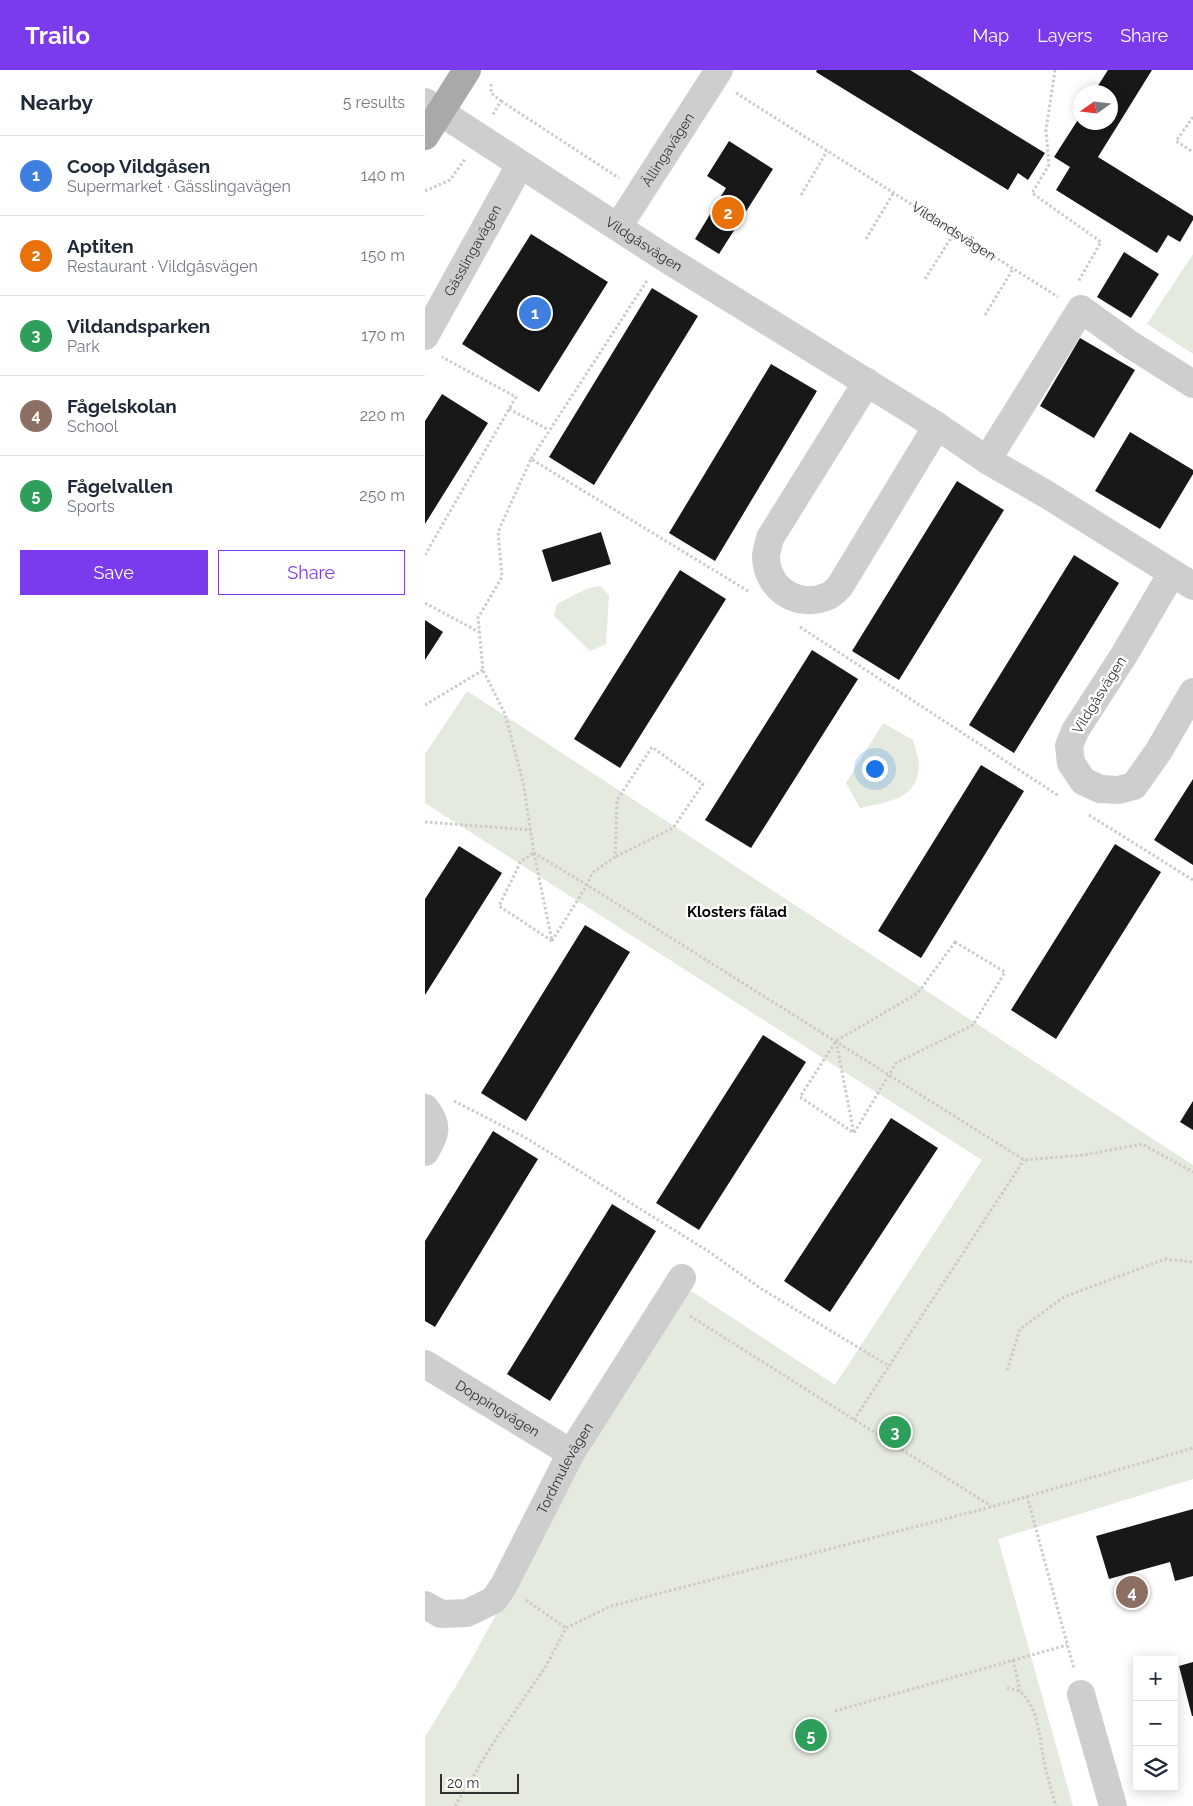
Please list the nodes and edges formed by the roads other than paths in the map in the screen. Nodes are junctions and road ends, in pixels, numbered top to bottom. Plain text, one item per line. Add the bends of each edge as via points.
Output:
1 (467, 70) edge
2 (716, 74) edge
3 (433, 107) edge
4 (425, 136) edge
5 (520, 165) junction
6 (618, 227) junction
7 (429, 344) edge
8 (867, 382) junction
9 (1193, 384) edge
10 (937, 426) junction
11 (987, 460) junction
12 (1183, 579) edge
13 (1193, 692) edge
14 (425, 1108) edge
15 (425, 1152) edge
16 (682, 1278) dead end
17 (425, 1364) edge
18 (571, 1453) junction
19 (425, 1605) edge
20 (1081, 1694) road end
21 (1113, 1806) edge

1 - 3 main road
2 - 6 street, Ällingavägen
3 - 4 main road
3 - 5 street, Vildgåsvägen
5 - 6 street, Vildgåsvägen
5 - 7 street, Gässlingavägen
6 - 8 street, Vildgåsvägen
8 - 10 street, Vildgåsvägen
8 - 10 street via 770,538 766,556 768,572 779,590 797,598 815,600 830,596 840,586
9 - 11 street via 1074,305
10 - 11 street, Vildgåsvägen
11 - 12 street, Vildgåsvägen
12 - 13 street, Vildgåsvägen via 1124,655 1075,731 1069,746 1071,762 1083,781 1100,789 1118,790 1133,786 1158,752
14 - 15 street via 434,1120 435,1132
16 - 18 street, Tordmulevägen
17 - 18 street, Doppingvägen
18 - 19 street, Tordmulevägen via 494,1600 467,1614 441,1614
20 - 21 street

